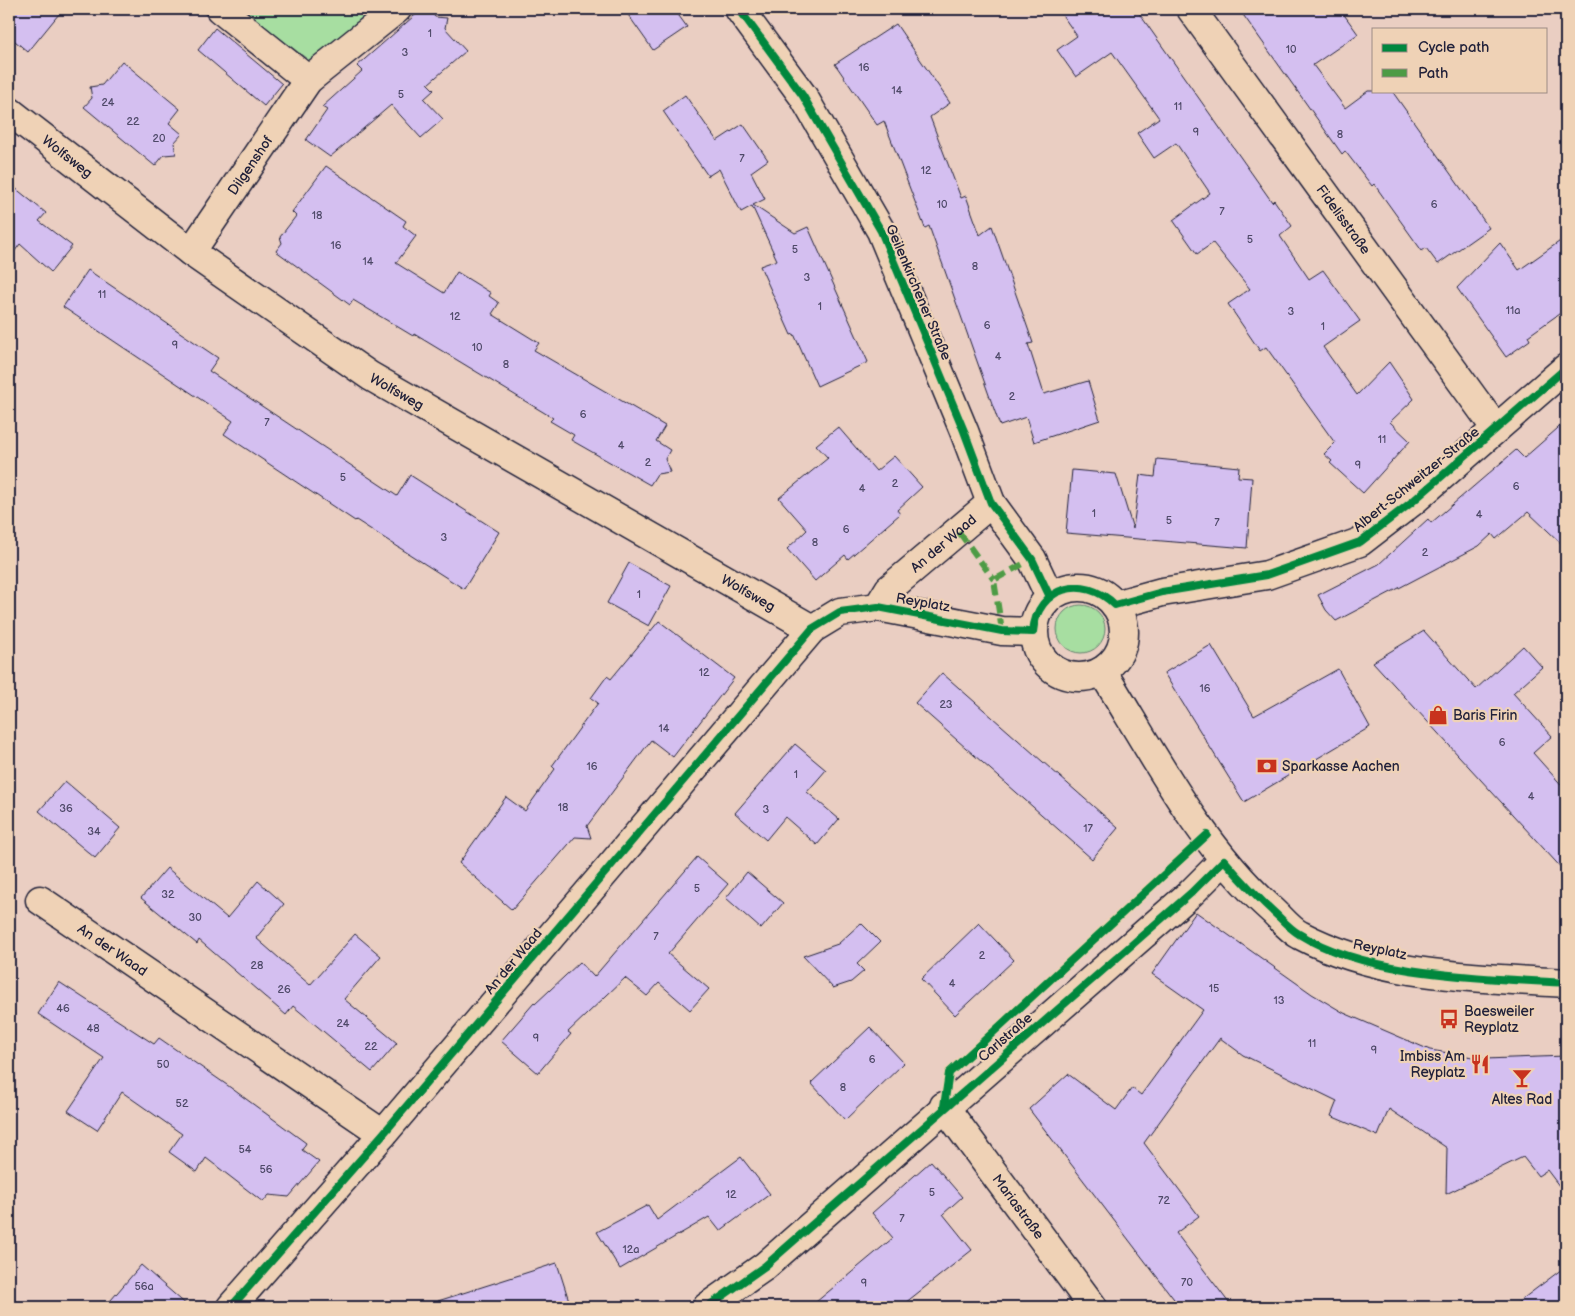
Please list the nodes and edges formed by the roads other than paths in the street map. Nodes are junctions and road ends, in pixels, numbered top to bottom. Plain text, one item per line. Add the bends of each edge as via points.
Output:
1 (220, 9) edge
2 (397, 9) edge
3 (739, 9) edge
4 (1191, 9) edge
5 (308, 80) junction
6 (9, 111) edge
7 (191, 252) junction
8 (1566, 368) edge
9 (1496, 430) junction
10 (991, 503) junction
11 (1050, 598) junction
12 (1115, 605) junction
13 (878, 607) junction
14 (812, 629) junction
15 (1034, 632) junction
16 (1102, 671) junction
17 (1224, 860) junction
18 (40, 900) dead end
19 (1566, 983) edge
20 (944, 1106) junction
21 (383, 1134) junction
22 (231, 1307) edge
23 (707, 1307) edge
24 (1093, 1307) edge

1 - 5 street
2 - 5 street, Dilgenshof
3 - 10 street, Geilenkirchener Straße via 803,96 881,231
4 - 9 street, Fidelisstraße
5 - 7 street, Dilgenshof
6 - 7 street, Wolfsweg
7 - 14 street, Wolfsweg via 370,376
8 - 9 street, Albert-Schweitzer-Straße
9 - 12 street, Albert-Schweitzer-Straße via 1360,542 1267,575 1162,592
10 - 11 street, Geilenkirchener Straße via 1032,559
10 - 13 street, An der Waad via 889,589
11 - 12 street via 1072,588 1084,587 1106,596
11 - 15 street via 1038,613
12 - 16 street via 1124,628 1122,645 1115,660
13 - 14 street, Reyplatz via 840,612
13 - 15 street, Reyplatz via 1002,631
14 - 21 street, An der Waad
15 - 16 street via 1038,651 1049,666 1065,675 1084,677
16 - 17 street, Reyplatz via 1177,792
17 - 19 street, Reyplatz via 1250,891 1299,934 1346,955 1380,965 1457,976
17 - 20 street, Carlstraße
18 - 21 street, An der Waad
20 - 23 street, Carlstraße via 765,1266
20 - 24 street, Mariastraße
21 - 22 street, An der Waad

